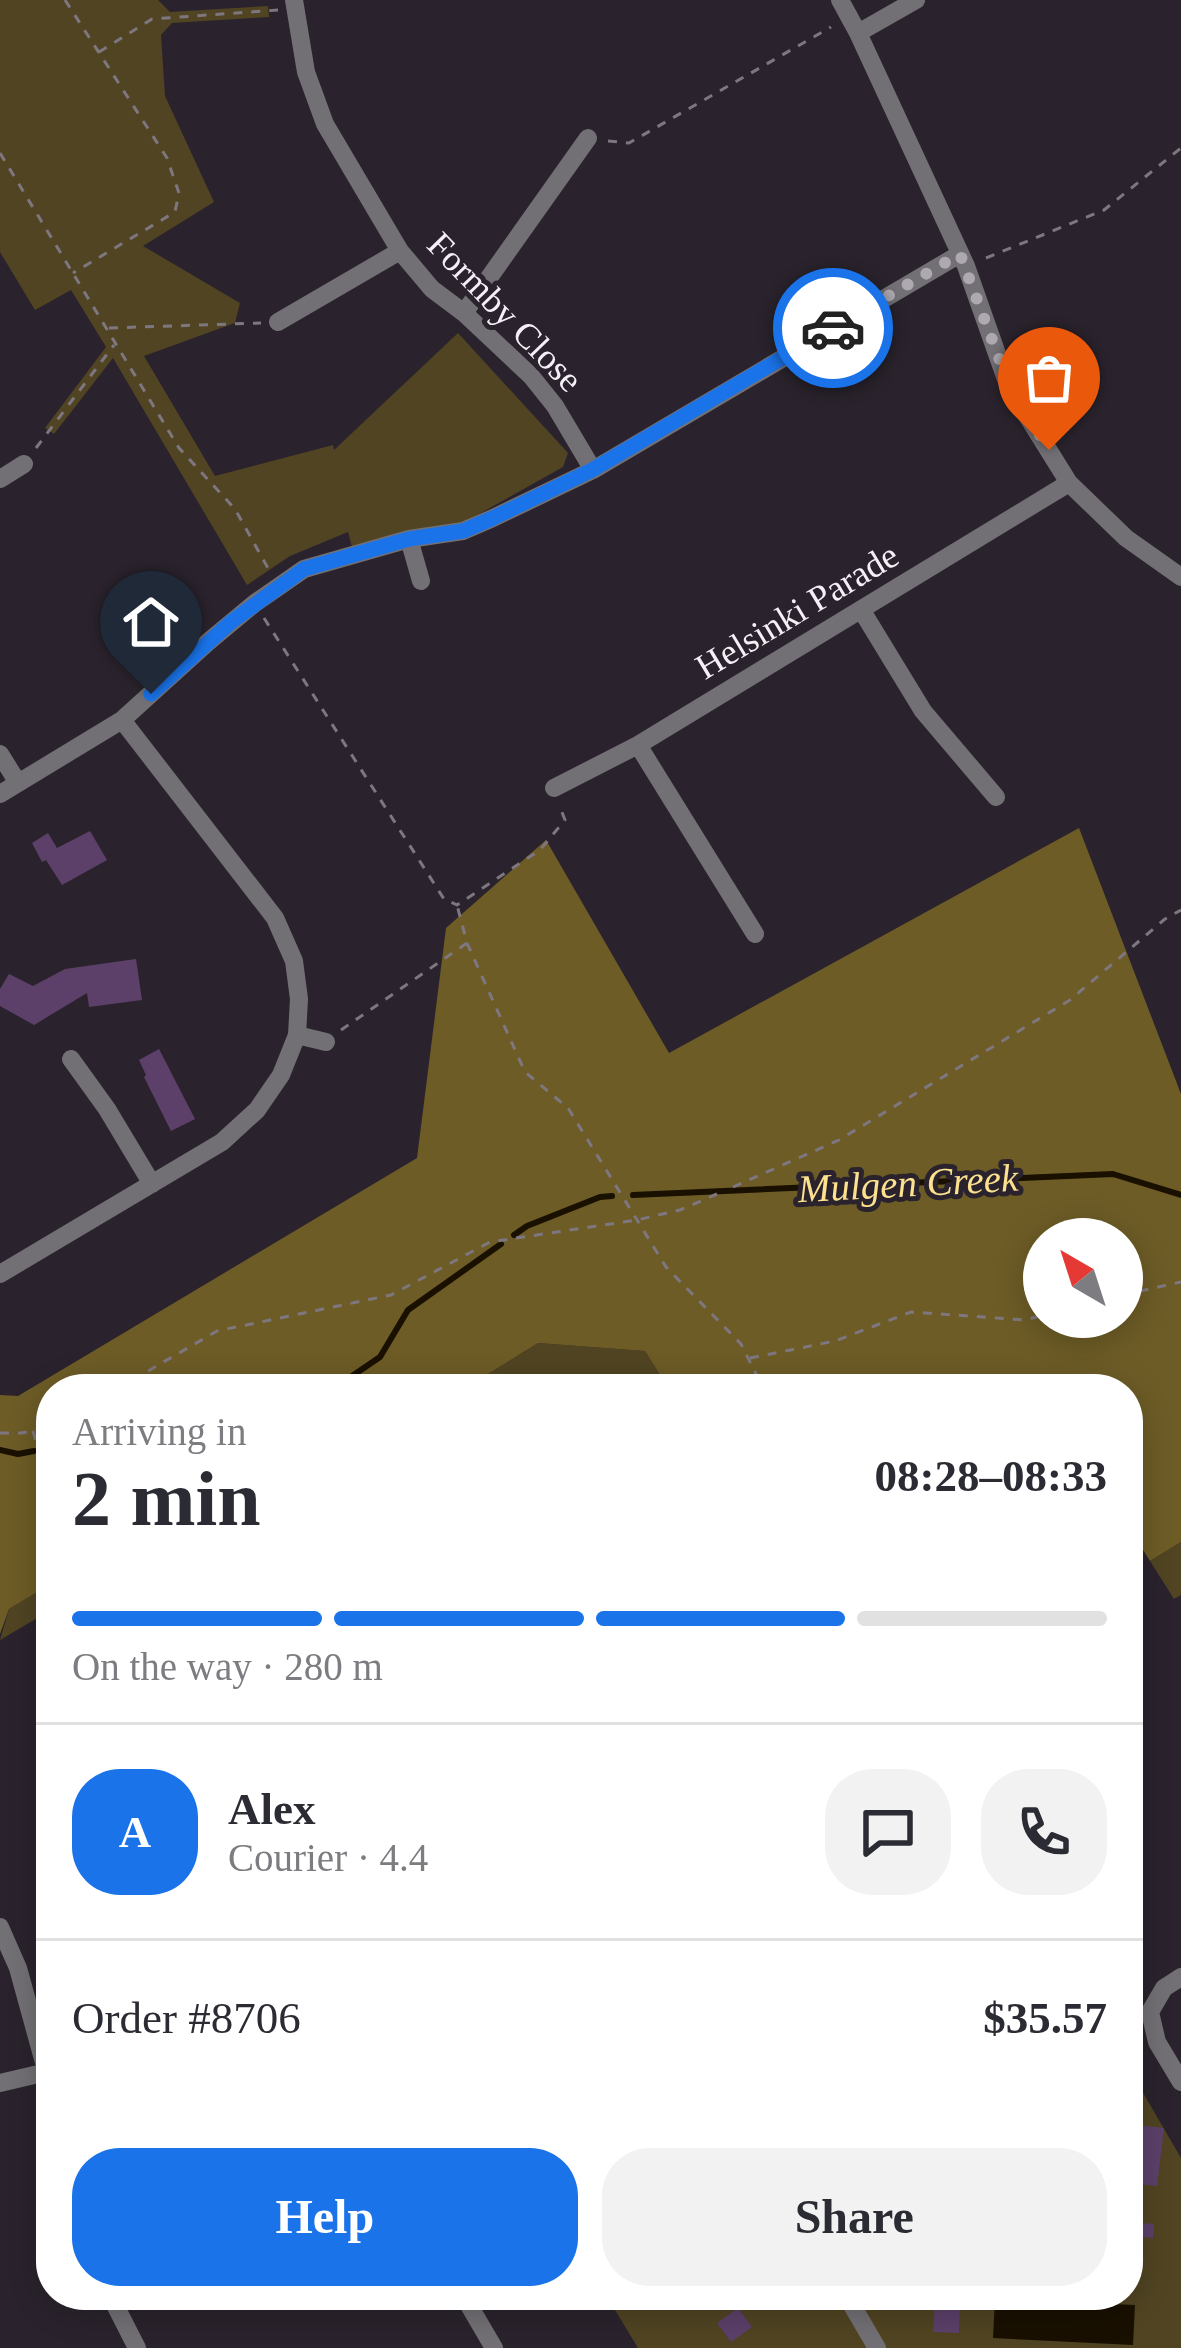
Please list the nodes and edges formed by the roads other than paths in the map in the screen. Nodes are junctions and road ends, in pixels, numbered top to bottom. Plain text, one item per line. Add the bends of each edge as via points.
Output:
1 (916, 0) edge
2 (295, 4) edge
3 (849, 17) edge
4 (588, 138) road end
5 (400, 251) junction
6 (963, 260) junction
7 (464, 313) junction
8 (278, 322) road end
9 (25, 464) road end
10 (592, 470) junction
11 (0, 479) edge
12 (1069, 483) junction
13 (409, 539) junction
14 (1181, 577) edge
15 (422, 581) dead end
16 (862, 611) junction
17 (122, 720) junction
18 (638, 745) junction
19 (0, 754) edge
20 (554, 788) road end
21 (9, 789) edge
22 (996, 797) dead end
23 (755, 934) dead end
24 (297, 1035) junction
25 (326, 1042) road end
26 (71, 1059) dead end
27 (152, 1184) junction
28 (0, 1274) edge
29 (0, 1927) edge
30 (1181, 1977) edge
31 (36, 2033) edge
32 (36, 2081) edge
33 (1181, 2082) edge
34 (0, 2084) edge
35 (118, 2310) edge
36 (472, 2310) edge
37 (855, 2310) edge
38 (137, 2348) edge
39 (494, 2348) edge
40 (877, 2348) edge

1 - 3 street
2 - 5 street, Formby Close via 325,124
3 - 6 street
4 - 7 street
5 - 7 street, Formby Close
5 - 8 street
6 - 10 street
6 - 12 street via 1009,385
7 - 10 street, Formby Close via 531,376
9 - 11 street
10 - 13 street via 463,531
12 - 14 street
12 - 16 street, Helsinki Parade
13 - 15 street
13 - 17 street via 304,569
16 - 18 street, Helsinki Parade
16 - 22 street via 923,711
17 - 21 street
17 - 24 street via 275,917 294,961
18 - 20 street, Helsinki Parade
18 - 23 street
19 - 21 street
24 - 25 street
24 - 27 street via 257,1110
26 - 27 street
27 - 28 street
29 - 31 street
30 - 33 street via 1150,2012
32 - 34 street
35 - 38 street
36 - 39 street
37 - 40 street

